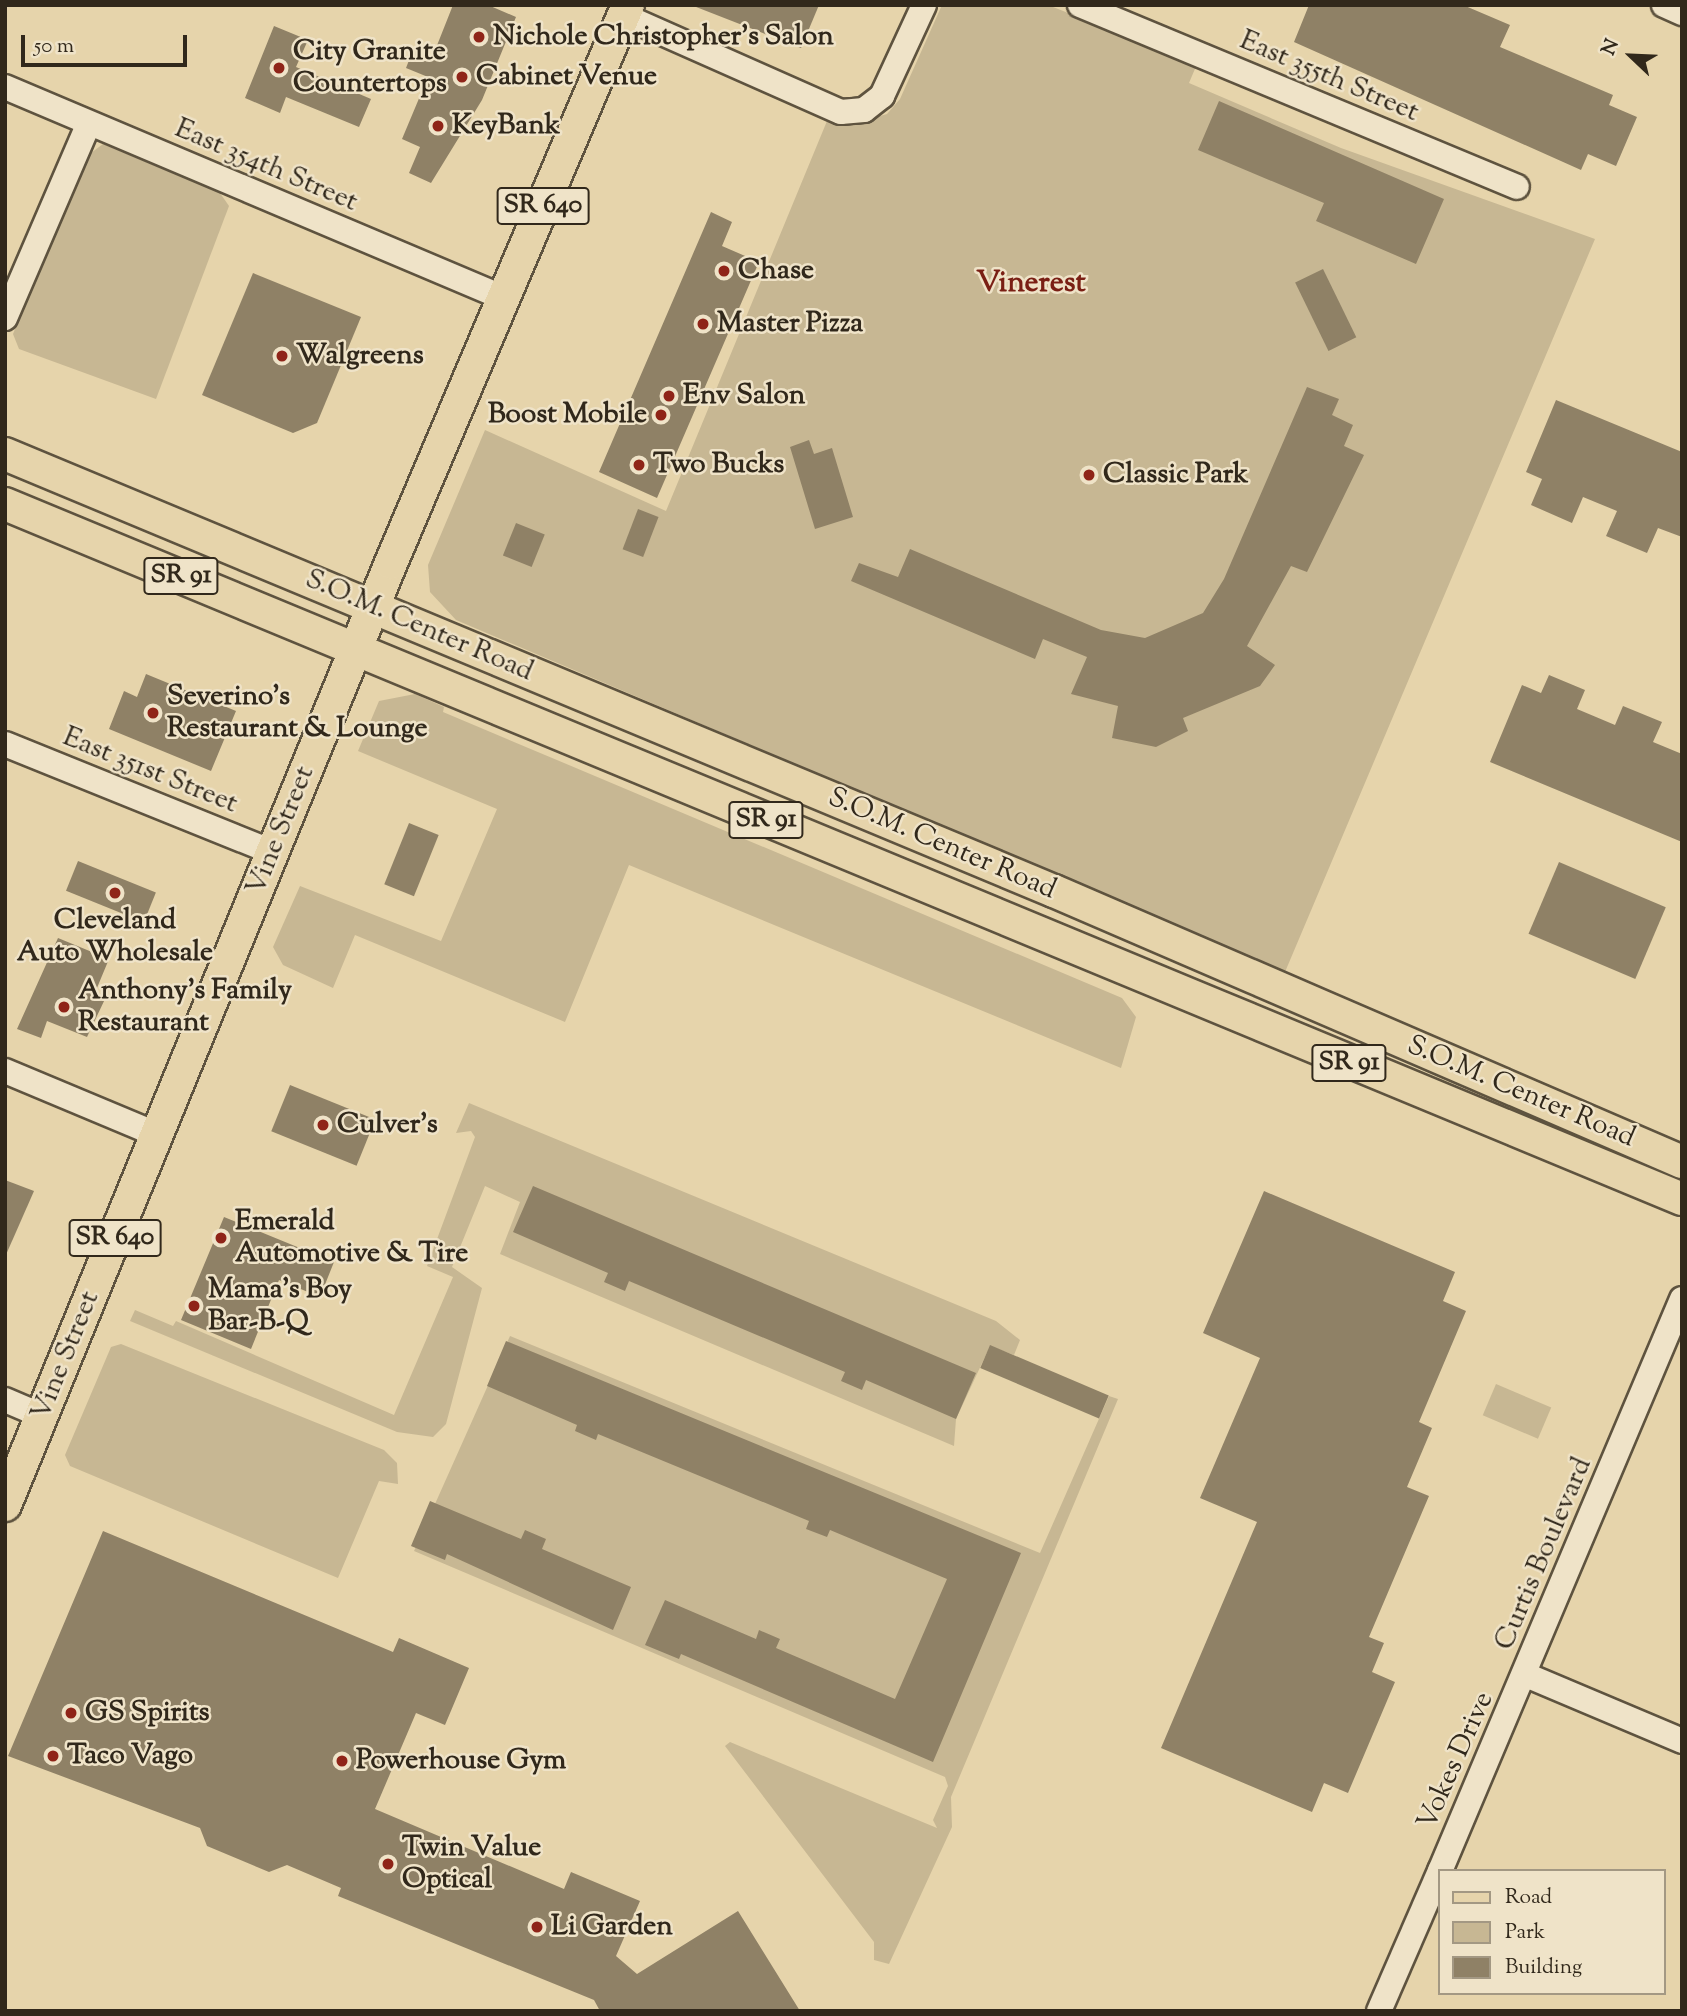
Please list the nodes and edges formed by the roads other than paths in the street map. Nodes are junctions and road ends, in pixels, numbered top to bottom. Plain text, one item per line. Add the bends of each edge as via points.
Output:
1 (923, 5) edge
2 (1080, 5) edge
3 (1664, 5) edge
4 (626, 10) edge
5 (1682, 13) edge
6 (5, 87) edge
7 (89, 123) junction
8 (1517, 187) dead end
9 (504, 298) junction
10 (5, 318) edge
11 (7, 452) edge
12 (5, 504) edge
13 (373, 607) junction
14 (356, 647) junction
15 (5, 744) edge
16 (272, 852) junction
17 (5, 1071) edge
18 (158, 1135) junction
19 (1682, 1162) edge
20 (1682, 1199) edge
21 (1682, 1299) edge
22 (5, 1400) edge
23 (41, 1415) junction
24 (5, 1505) edge
25 (1525, 1675) junction
26 (1682, 1741) edge
27 (1441, 1869) edge
28 (1438, 1876) edge
29 (1380, 2011) edge

1 - 4 street via 882,96 864,110 841,112
2 - 8 street, East 355th Street
3 - 5 street
4 - 9 main road, Vine Street / SR 640
6 - 7 street, East 354th Street
7 - 9 street, East 354th Street
7 - 10 street
9 - 13 main road, Vine Street / SR 640
11 - 13 main road, S.O.M. Center Road / SR 91
12 - 14 main road, S.O.M. Center Road / SR 91
13 - 14 main road, Vine Street / SR 640
13 - 19 main road, S.O.M. Center Road / SR 91
14 - 16 main road, Vine Street / SR 640
14 - 20 main road, S.O.M. Center Road / SR 91
15 - 16 street, East 351st Street
16 - 18 main road, Vine Street / SR 640
17 - 18 street
18 - 23 main road, Vine Street / SR 640
21 - 25 street, Curtis Boulevard
22 - 23 street
23 - 24 main road, Vine Street / SR 640
25 - 26 street, Curtis Boulevard
25 - 27 street, Vokes Drive
28 - 29 street, Vokes Drive

